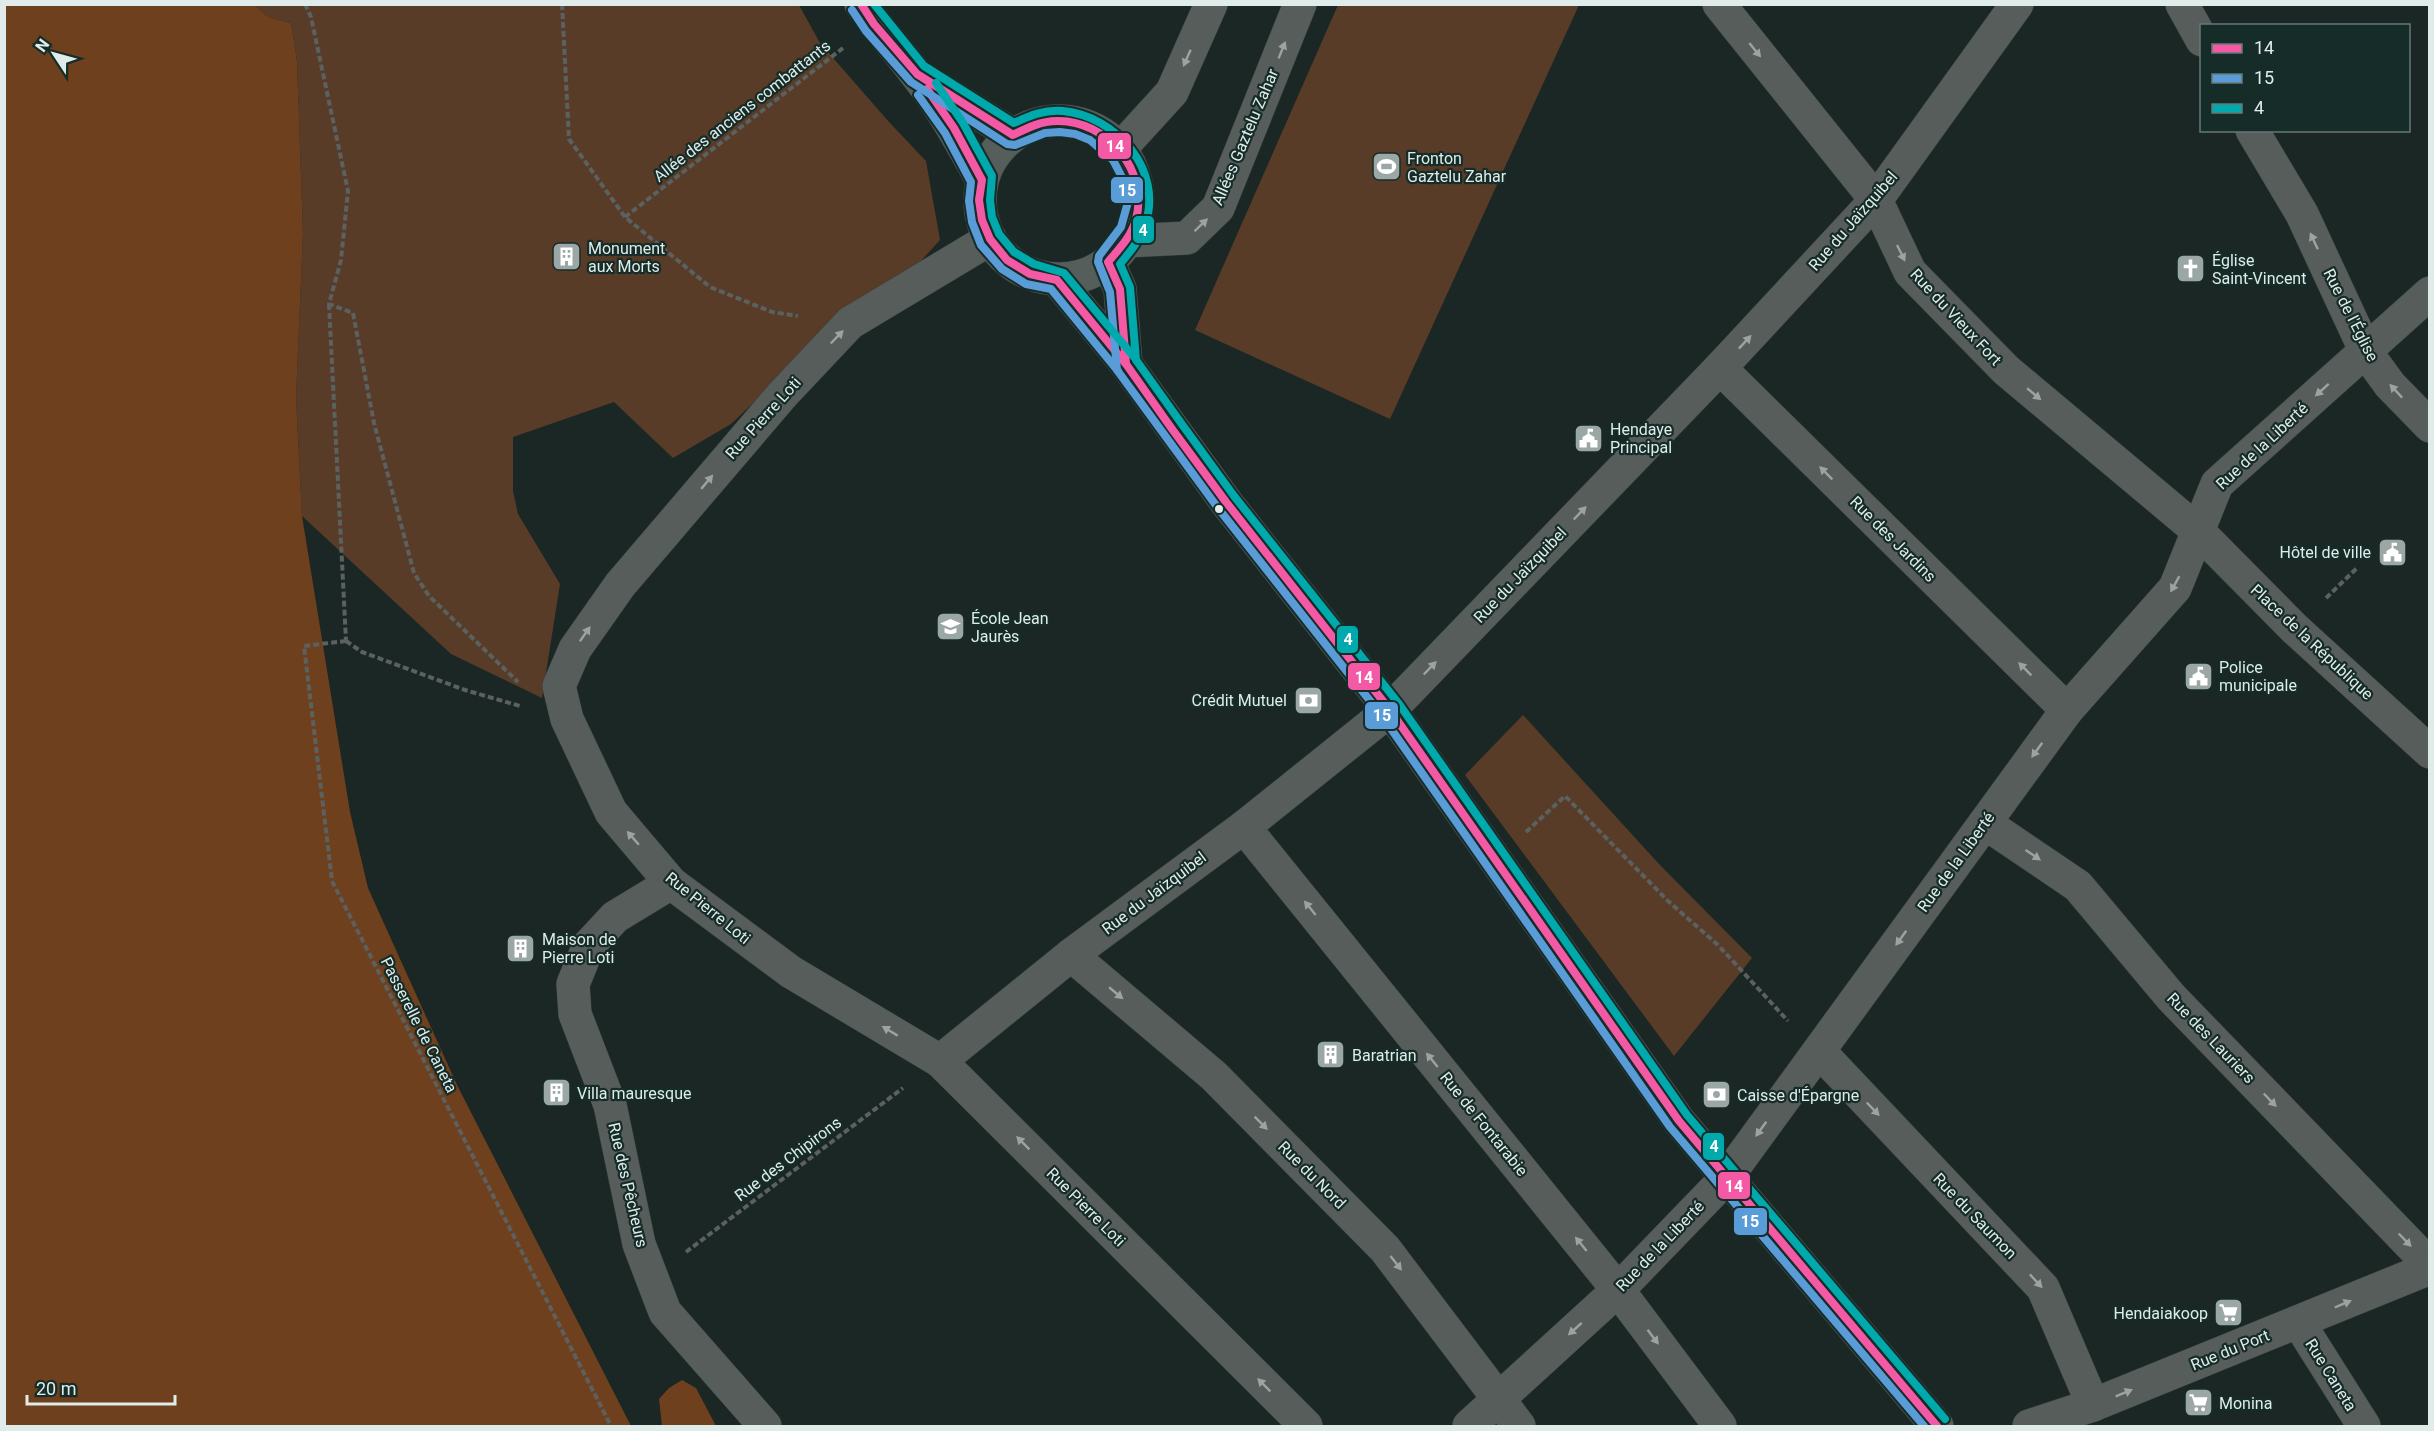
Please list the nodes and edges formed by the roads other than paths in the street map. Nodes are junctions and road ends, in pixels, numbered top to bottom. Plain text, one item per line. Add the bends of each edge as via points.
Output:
1 (1212, 4) edge
2 (1300, 4) edge
3 (1719, 4) edge
4 (2017, 4) edge
5 (2182, 4) edge
6 (868, 14) edge
7 (2200, 36) edge
8 (917, 74) junction
9 (2253, 132) edge
10 (1013, 135) junction
11 (1120, 149) junction
12 (982, 180) junction
13 (1876, 200) junction
14 (990, 238) junction
15 (1117, 252) junction
16 (1057, 280) junction
17 (2430, 293) edge
18 (2366, 352) junction
19 (1126, 364) junction
20 (1720, 368) junction
21 (2430, 426) edge
22 (2197, 530) junction
23 (1390, 710) junction
24 (2067, 710) junction
25 (2430, 752) edge
26 (1985, 823) junction
27 (1244, 826) junction
28 (672, 882) junction
29 (1071, 955) junction
30 (1819, 1051) junction
31 (940, 1061) junction
32 (1726, 1177) junction
33 (2430, 1267) edge
34 (1618, 1290) junction
35 (2299, 1323) junction
36 (1500, 1398) junction
37 (2093, 1405) junction
38 (765, 1426) edge
39 (1306, 1426) edge
40 (1468, 1426) edge
41 (1519, 1426) edge
42 (1720, 1426) edge
43 (1937, 1426) edge
44 (2029, 1426) edge
45 (2364, 1426) edge

1 -> 11 street via 1172,92
15 -> 2 street, Allées Gaztelu Zahar via 1187,238 1218,208
3 -> 13 street, Rue du Vieux Fort
4 - 13 street, Rue du Jaïzquibel
5 - 7 street
6 - 8 main road
8 - 10 main road
8 - 12 main road via 954,128
18 -> 9 street, Rue de l'Église via 2302,214
10 - 11 main road via 1035,124 1082,124 1103,134
10 - 12 main road via 999,147
11 - 15 main road via 1132,170 1138,194 1136,219
12 - 14 main road via 982,220
20 -> 13 street, Rue du Jaïzquibel
13 -> 22 street, Rue du Vieux Fort via 1910,272 1998,362
14 - 16 main road via 1007,260 1030,274
28 -> 14 street, Rue Pierre Loti via 611,812 567,719 559,686 575,649 620,585 783,394 850,323
15 - 16 main road via 1084,275
15 - 19 main road
16 - 19 main road
17 - 18 street, Rue de la Liberté
21 -> 18 street, Rue de l'Église via 2390,385
18 -> 22 street, Rue de la Liberté via 2217,484
19 - 23 main road via 1226,502
23 -> 20 street, Rue du Jaïzquibel
24 -> 20 street, Rue des Jardins
22 -> 24 street, Rue de la Liberté via 2175,588
22 - 25 street, Place de la République via 2295,629
23 - 27 street, Rue du Jaïzquibel
23 - 32 main road via 1679,1121
24 -> 26 street, Rue de la Liberté
26 -> 30 street, Rue de la Liberté
26 -> 33 street, Rue des Lauriers via 2078,886 2171,997
27 - 29 street, Rue du Jaïzquibel
34 -> 27 street, Rue de Fontarabie
31 -> 28 street, Rue Pierre Loti via 791,972
28 - 38 street, Rue des Pêcheurs via 615,917 589,945 573,984 575,1014 610,1105 639,1244 665,1312
29 - 31 street, Rue du Jaïzquibel
29 -> 36 street, Rue du Nord via 1214,1076 1384,1248
30 -> 32 street, Rue de la Liberté
30 -> 37 street, Rue du Saumon via 2043,1288
39 -> 31 street, Rue Pierre Loti
32 - 34 street, Rue de la Liberté
32 - 43 main road
35 -> 33 street, Rue du Port
34 -> 36 street, Rue de la Liberté
34 -> 42 street, Rue de Fontarabie
37 -> 35 street, Rue du Port
35 - 45 street, Rue Caneta
36 - 40 street, Rue de la Liberté
36 - 41 street, Rue du Nord
37 - 44 street, Rue du Port

